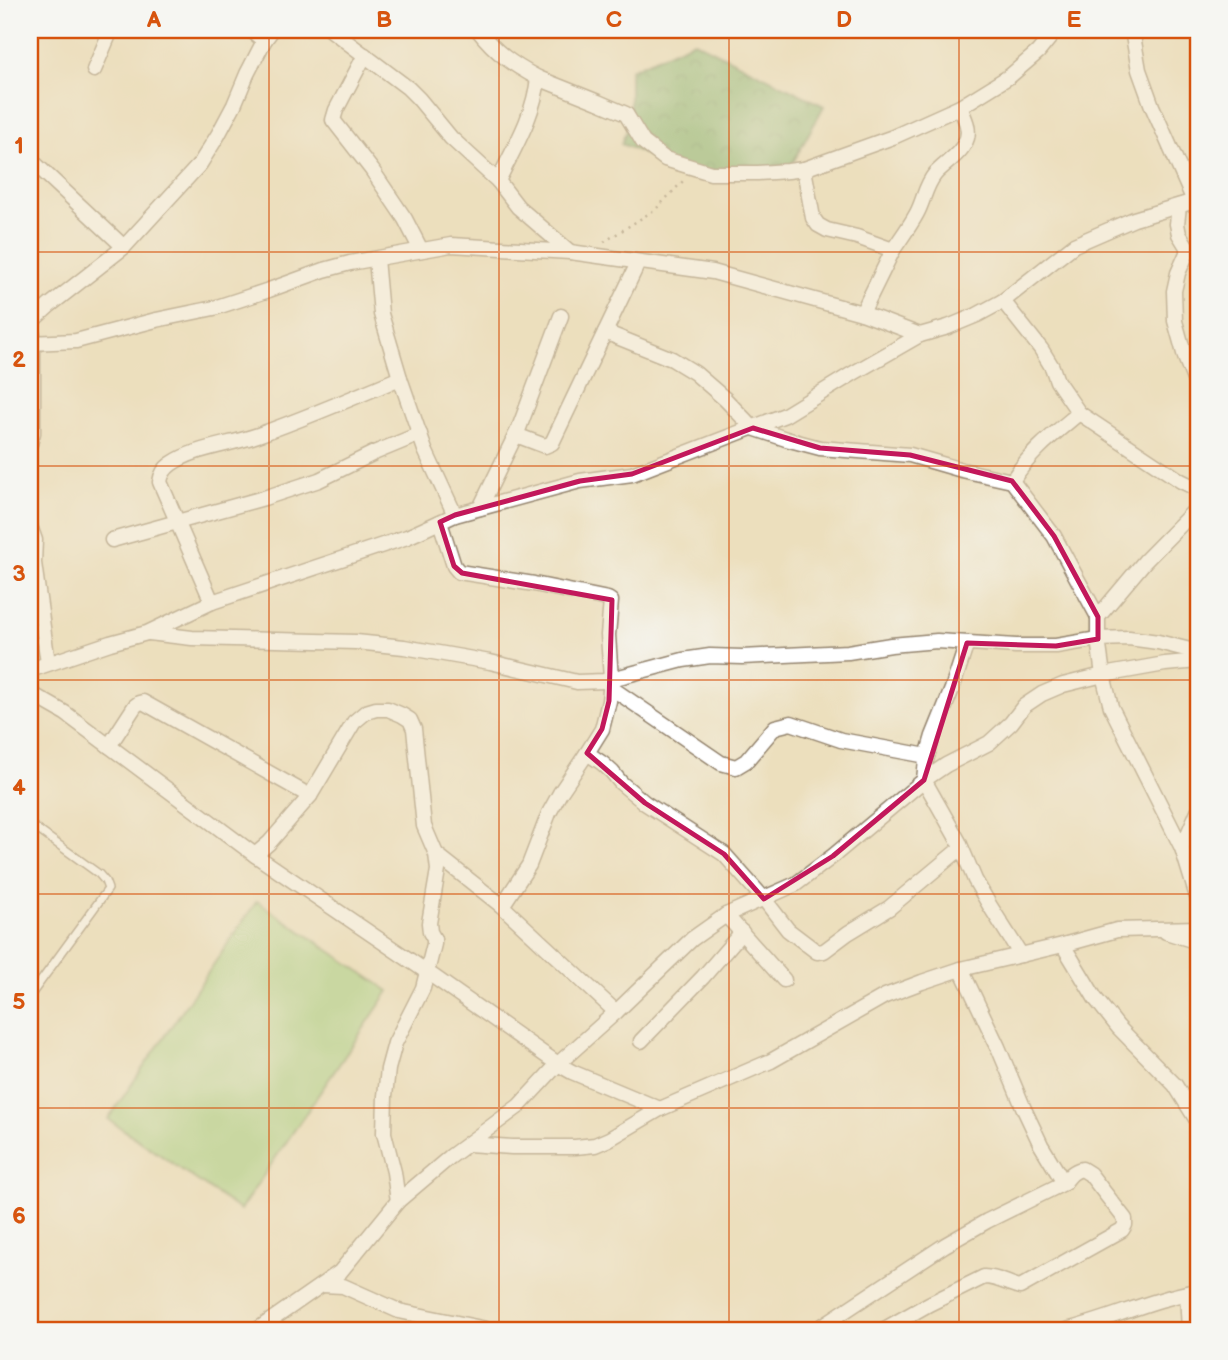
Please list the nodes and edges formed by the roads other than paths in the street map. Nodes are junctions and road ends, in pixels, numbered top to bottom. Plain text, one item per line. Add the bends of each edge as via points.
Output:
1 (111, 30) edge
2 (251, 30) edge
3 (331, 30) edge
4 (478, 30) edge
5 (1056, 30) edge
6 (1132, 30) edge
7 (268, 36) edge
8 (365, 55) junction
9 (93, 70) dead end
10 (538, 78) junction
11 (960, 107) junction
12 (30, 159) edge
13 (804, 169) junction
14 (498, 181) junction
15 (1196, 200) edge
16 (1178, 206) junction
17 (124, 247) junction
18 (421, 250) junction
19 (893, 250) junction
20 (576, 254) junction
21 (376, 259) junction
22 (638, 263) junction
23 (1003, 301) junction
24 (862, 313) junction
25 (561, 316) dead end
26 (32, 321) edge
27 (605, 332) junction
28 (920, 335) junction
29 (31, 343) edge
30 (400, 378) junction
31 (1198, 389) edge
32 (1079, 413) junction
33 (753, 428) junction
34 (420, 434) junction
35 (516, 435) junction
36 (30, 444) edge
37 (1012, 481) junction
38 (1198, 489) edge
39 (1198, 507) edge
40 (480, 508) junction
41 (455, 514) junction
42 (177, 522) junction
43 (440, 522) junction
44 (30, 526) edge
45 (113, 540) dead end
46 (212, 602) junction
47 (1098, 617) junction
48 (147, 633) junction
49 (1098, 639) junction
50 (967, 643) junction
51 (1198, 652) edge
52 (1198, 661) edge
53 (48, 663) junction
54 (30, 670) edge
55 (1103, 675) junction
56 (611, 683) junction
57 (30, 693) edge
58 (109, 746) junction
59 (587, 753) junction
60 (927, 756) junction
61 (924, 779) junction
62 (310, 796) junction
63 (1198, 811) edge
64 (30, 824) edge
65 (961, 848) junction
66 (1182, 848) junction
67 (436, 854) junction
68 (255, 855) junction
69 (764, 899) junction
70 (1198, 900) edge
71 (502, 906) junction
72 (726, 915) junction
73 (1150, 928) junction
74 (1198, 928) edge
75 (742, 932) junction
76 (1198, 942) edge
77 (1063, 945) junction
78 (1021, 955) junction
79 (961, 969) junction
80 (427, 972) junction
81 (785, 980) dead end
82 (30, 996) edge
83 (616, 1012) junction
84 (641, 1041) dead end
85 (558, 1064) junction
86 (660, 1109) junction
87 (1198, 1122) edge
88 (468, 1144) junction
89 (1065, 1183) junction
90 (398, 1201) junction
91 (322, 1284) junction
92 (1193, 1292) edge
93 (257, 1330) edge
94 (491, 1330) edge
95 (816, 1330) edge
96 (883, 1330) edge
97 (1066, 1330) edge
98 (1189, 1330) edge

1 - 9 street
2 - 7 street
3 - 8 street
4 - 10 street via 499,54
5 - 11 street via 1010,76
6 - 15 street via 1152,106
7 - 17 street via 200,164
8 - 14 street via 419,99 451,138
8 - 18 street via 333,120 388,193
10 - 13 street via 622,112 643,142 665,159 711,173
10 - 14 street via 531,115
11 - 13 street
11 - 19 street via 968,125 964,145 928,183 918,212
12 - 17 street
13 - 19 street via 818,225
14 - 20 street via 518,207
15 - 16 street
16 - 23 street via 1074,245
16 - 31 street via 1179,234 1187,247 1174,292 1175,321
17 - 26 street
18 - 20 street via 451,245
18 - 21 street
19 - 24 street
20 - 22 street
21 - 29 street via 324,270 214,308 76,341
21 - 30 street via 381,314
22 - 24 street via 713,272
22 - 27 street
23 - 28 street
23 - 32 street via 1041,349
24 - 28 street
25 - 35 street
26 - 29 street
27 - 33 street via 695,373
27 - 35 street via 552,443 545,446
28 - 33 street via 785,415
29 - 36 street
30 - 34 street
30 - 42 street via 174,463 164,470 160,482
32 - 37 street via 1038,447
32 - 38 street
33 - 37 street via 820,448 910,455
33 - 40 street via 632,474 580,481
34 - 41 street
34 - 42 street via 319,480
35 - 40 street
37 - 47 street via 1054,536
39 - 47 street
40 - 41 street
41 - 43 street
42 - 45 street
42 - 46 street
43 - 46 street
43 - 56 street via 459,572 611,601
44 - 53 street via 36,544 34,563
46 - 48 street
47 - 49 street
48 - 53 street
48 - 56 street via 404,647 577,682
49 - 50 street via 1056,646
49 - 51 street via 1129,638
49 - 55 street
50 - 56 street via 937,641 835,653 710,656
50 - 60 street
52 - 55 street
53 - 54 street
55 - 61 street via 1042,694 989,743
55 - 66 street via 1111,707
56 - 59 street via 602,729
56 - 60 street via 721,763 736,767 775,727 791,723 841,740
57 - 58 street
58 - 62 street via 135,706 143,702
58 - 68 street
59 - 69 street via 638,798 724,854
59 - 71 street via 560,793 529,865
60 - 61 street
61 - 65 street
61 - 69 street via 796,884
62 - 67 street via 359,716 376,709 402,715 414,729 424,826
62 - 68 street
63 - 66 street
64 - 82 lane via 99,874 108,889
65 - 69 street via 889,908 822,953 788,930
65 - 78 street
66 - 70 street
67 - 71 street
67 - 80 street via 437,881 429,923 434,944
68 - 80 street
69 - 72 street
71 - 83 street
72 - 75 street
72 - 83 street via 692,939
73 - 74 street
73 - 76 street
73 - 77 street via 1117,930
75 - 81 street
75 - 84 street
77 - 78 street
77 - 87 street via 1095,998 1175,1085
78 - 79 street
79 - 86 street via 885,996 771,1061
79 - 89 street via 1041,1145
80 - 85 street
80 - 90 street via 388,1069 384,1133
83 - 85 street
85 - 86 street
85 - 88 street via 519,1106
86 - 88 street via 595,1146
88 - 90 street
89 - 95 street via 945,1245
89 - 96 street via 1073,1172 1082,1169 1090,1174 1125,1219 1122,1230 1020,1287 984,1277
90 - 91 street via 340,1272
91 - 93 street
91 - 94 street via 343,1286 399,1311
92 - 97 street
92 - 98 street

